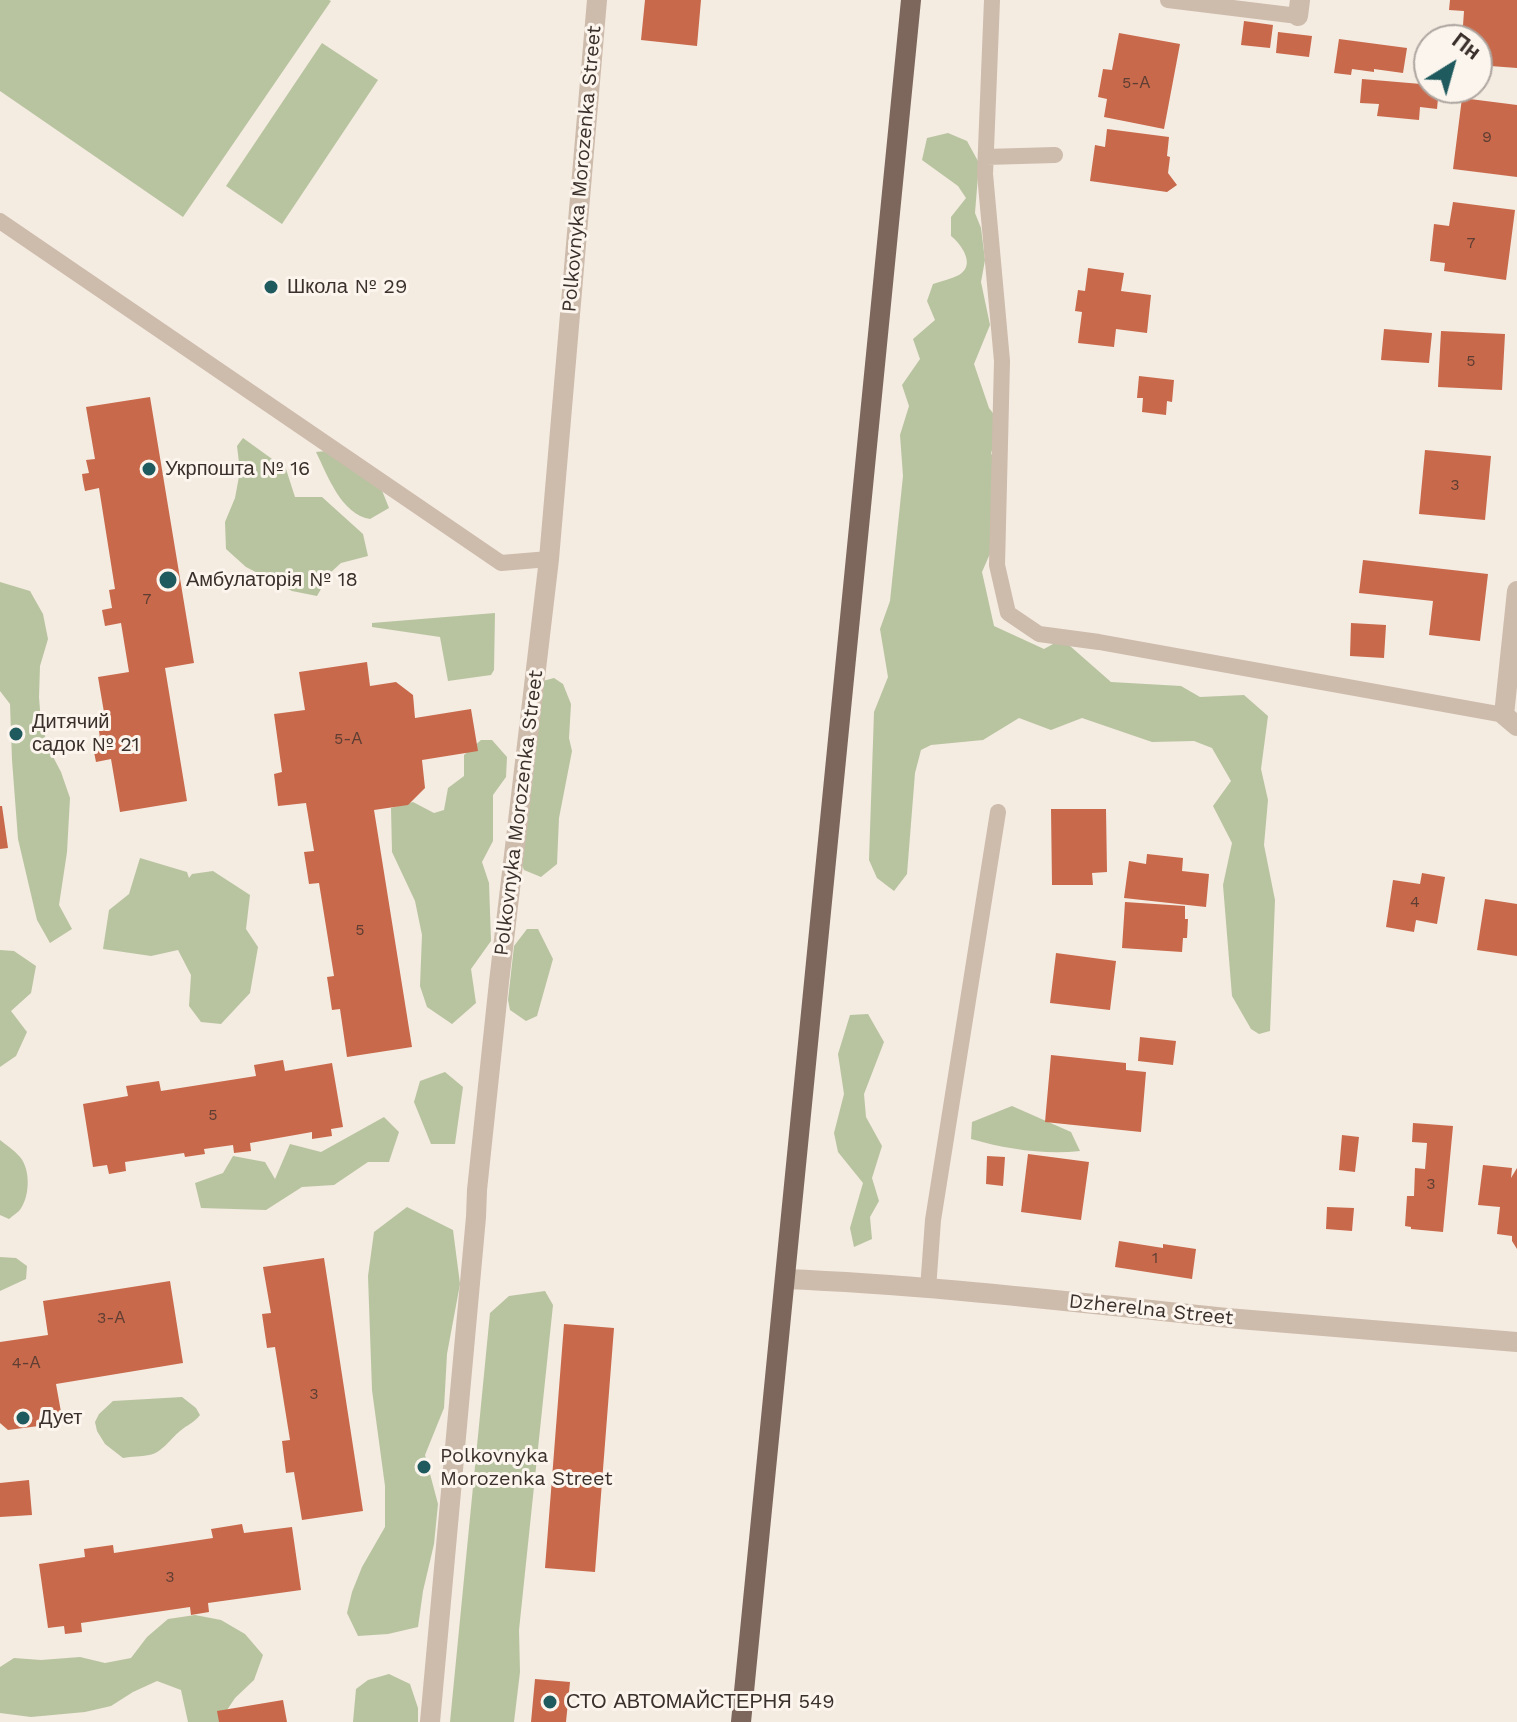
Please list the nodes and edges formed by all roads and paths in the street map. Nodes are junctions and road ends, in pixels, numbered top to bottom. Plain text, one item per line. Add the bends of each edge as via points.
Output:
1 (597, 0) edge
2 (911, 0) edge
3 (992, 0) edge
4 (1168, 0) edge
5 (1299, 8) edge
6 (1055, 155) dead end
7 (986, 157) junction
8 (0, 221) edge
9 (549, 559) junction
10 (1517, 591) edge
11 (1510, 721) edge
12 (998, 812) dead end
13 (785, 1279) junction
14 (928, 1289) junction
15 (1517, 1342) edge
16 (430, 1722) edge
17 (741, 1722) edge

1 - 9 street, Polkovnyka Morozenka Street
2 - 13 main road
3 - 7 lane
4 - 5 lane
6 - 7 lane
7 - 11 lane via 1002,361 997,565 1008,613 1039,634
8 - 9 lane via 501,563
9 - 16 street, Polkovnyka Morozenka Street via 477,1190
10 - 11 street
12 - 14 lane via 933,1220
13 - 14 street, Dzherelna Street
13 - 17 main road
14 - 15 street, Dzherelna Street

